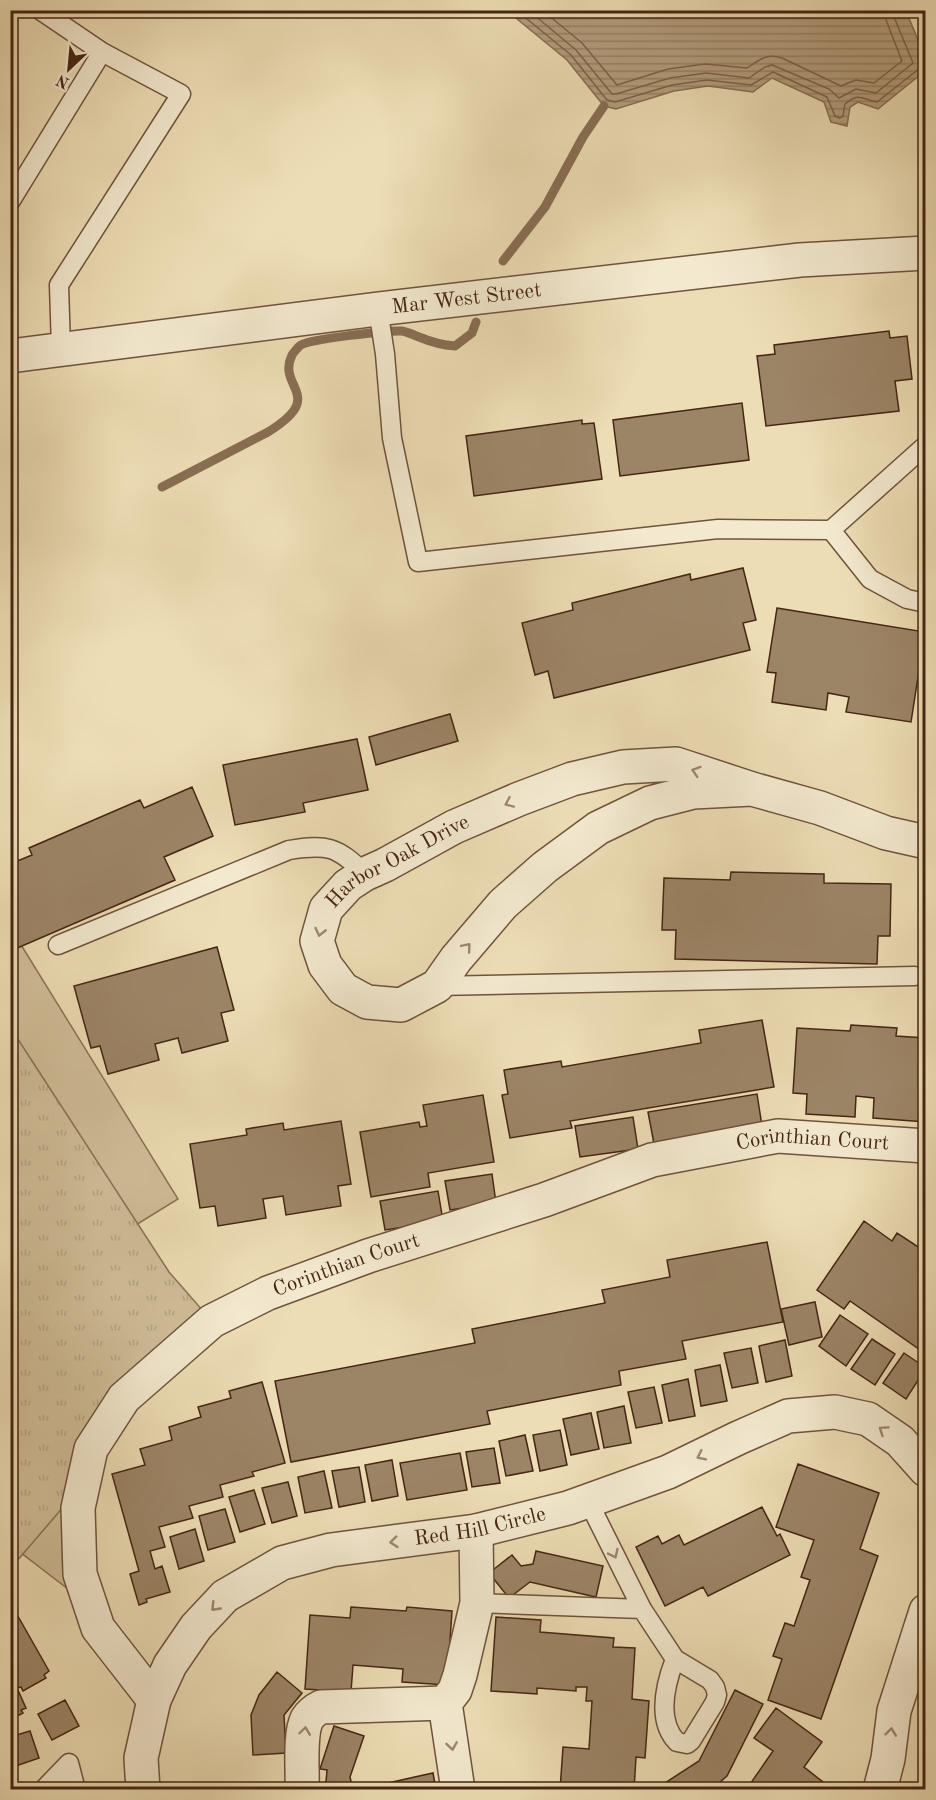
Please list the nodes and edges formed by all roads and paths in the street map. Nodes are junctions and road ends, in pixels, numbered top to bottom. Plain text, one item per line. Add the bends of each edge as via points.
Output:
1 (40, 10) edge
2 (102, 52) junction
3 (10, 202) edge
4 (926, 253) edge
5 (379, 315) junction
6 (61, 349) junction
7 (10, 356) edge
8 (926, 445) edge
9 (831, 530) junction
10 (926, 603) edge
11 (752, 789) junction
12 (926, 842) edge
13 (365, 874) junction
14 (58, 945) dead end
15 (915, 976) dead end
16 (437, 986) junction
17 (926, 1146) edge
18 (926, 1470) edge
19 (588, 1502) junction
20 (476, 1532) junction
21 (477, 1603) junction
22 (642, 1609) junction
23 (926, 1611) edge
24 (675, 1659) dead end
25 (154, 1700) junction
26 (445, 1703) junction
27 (43, 1790) edge
28 (76, 1790) edge
29 (143, 1790) edge
30 (302, 1790) edge
31 (458, 1790) edge
32 (880, 1790) edge

1 - 2 lane
2 - 3 lane
2 - 6 lane via 181,94 59,285
4 - 5 street, Mar West Street via 800,260
5 - 6 street, Mar West Street
5 - 9 lane via 393,438 418,562 718,529
6 - 7 street, Mar West Street
8 - 9 lane
9 - 10 lane via 870,579 907,599
11 - 12 street, Harbor Oak Drive via 820,808 886,833
11 -> 13 street, Harbor Oak Drive via 676,764 623,767 572,779 519,799 454,827
16 -> 11 street, Harbor Oak Drive via 503,904 598,828 650,803 693,792
13 - 14 lane via 348,856 331,848 289,850
13 -> 16 street, Harbor Oak Drive via 348,885 326,909 317,941 325,965 343,989 367,1002 401,1005
15 - 16 lane
17 - 25 street, Corinthian Court via 778,1136 652,1160 544,1200 357,1260 268,1293 212,1321 124,1398 91,1449 78,1508 80,1574 98,1628
18 -> 19 street, Red Hill Circle via 900,1441 868,1419 835,1412 788,1416 668,1472
19 - 20 street, Red Hill Circle
19 -> 22 lane
20 - 21 street
20 -> 25 street, Red Hill Circle via 331,1550 282,1563 225,1596 196,1627 170,1665
21 - 22 lane
21 - 26 street via 460,1675
22 - 24 lane
32 -> 23 street via 894,1712
25 - 29 street, Red Hill Circle via 141,1758
30 -> 26 street via 304,1730 313,1711 321,1707
26 -> 31 street
27 - 28 lane via 69,1763

